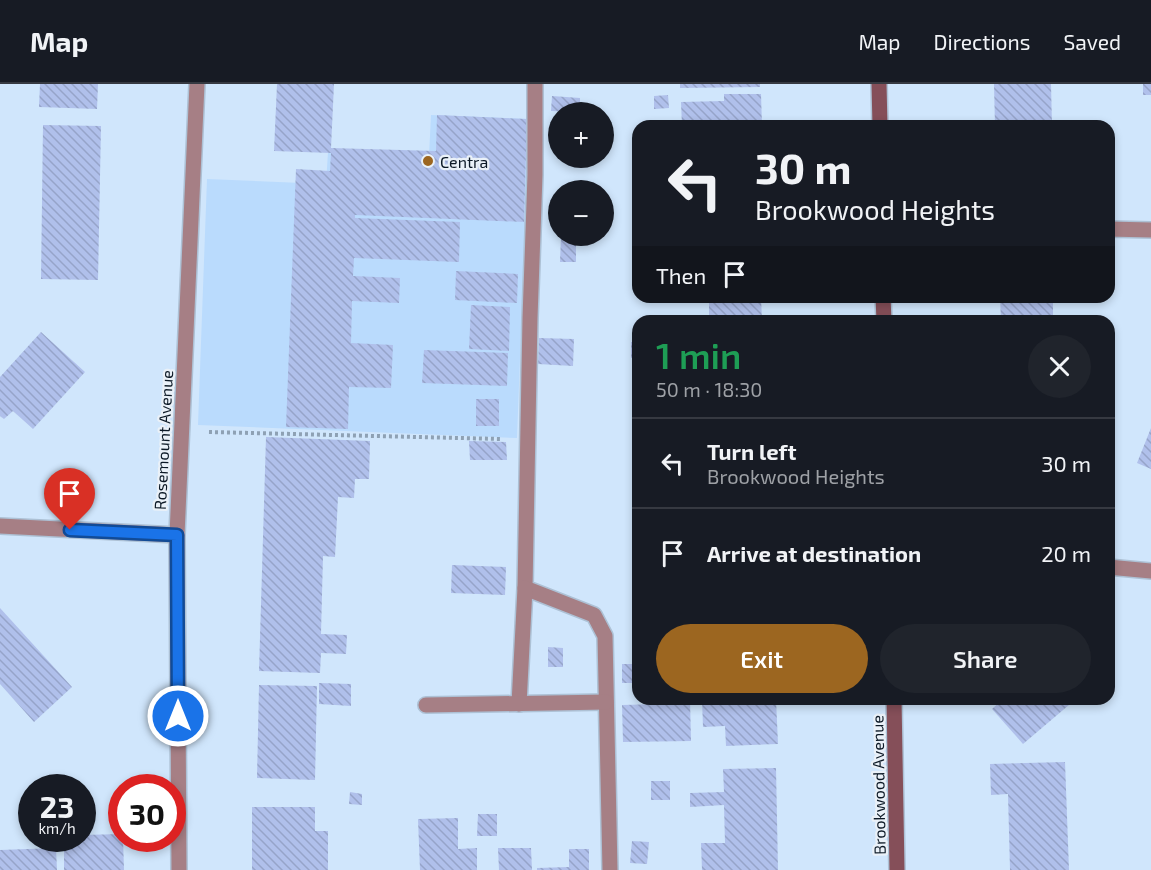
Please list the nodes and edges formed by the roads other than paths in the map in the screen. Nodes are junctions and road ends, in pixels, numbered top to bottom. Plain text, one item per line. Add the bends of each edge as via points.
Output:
1 (197, 84) edge
2 (535, 84) edge
3 (879, 84) edge
4 (880, 120) edge
5 (1115, 229) edge
6 (1151, 230) edge
7 (0, 526) edge
8 (177, 535) junction
9 (1115, 568) edge
10 (1151, 571) edge
11 (525, 588) junction
12 (606, 702) junction
13 (519, 704) junction
14 (426, 705) dead end
15 (894, 705) edge
16 (179, 870) edge
17 (610, 870) edge
18 (897, 870) edge

1 - 8 street, Rosemount Avenue
2 - 11 street
3 - 4 main road
5 - 6 street
7 - 8 street
8 - 16 street, Rosemount Avenue
9 - 10 street
11 - 12 street via 594,615 605,636
11 - 13 street
12 - 13 street
12 - 17 street
13 - 14 street
15 - 18 main road, Brookwood Avenue

